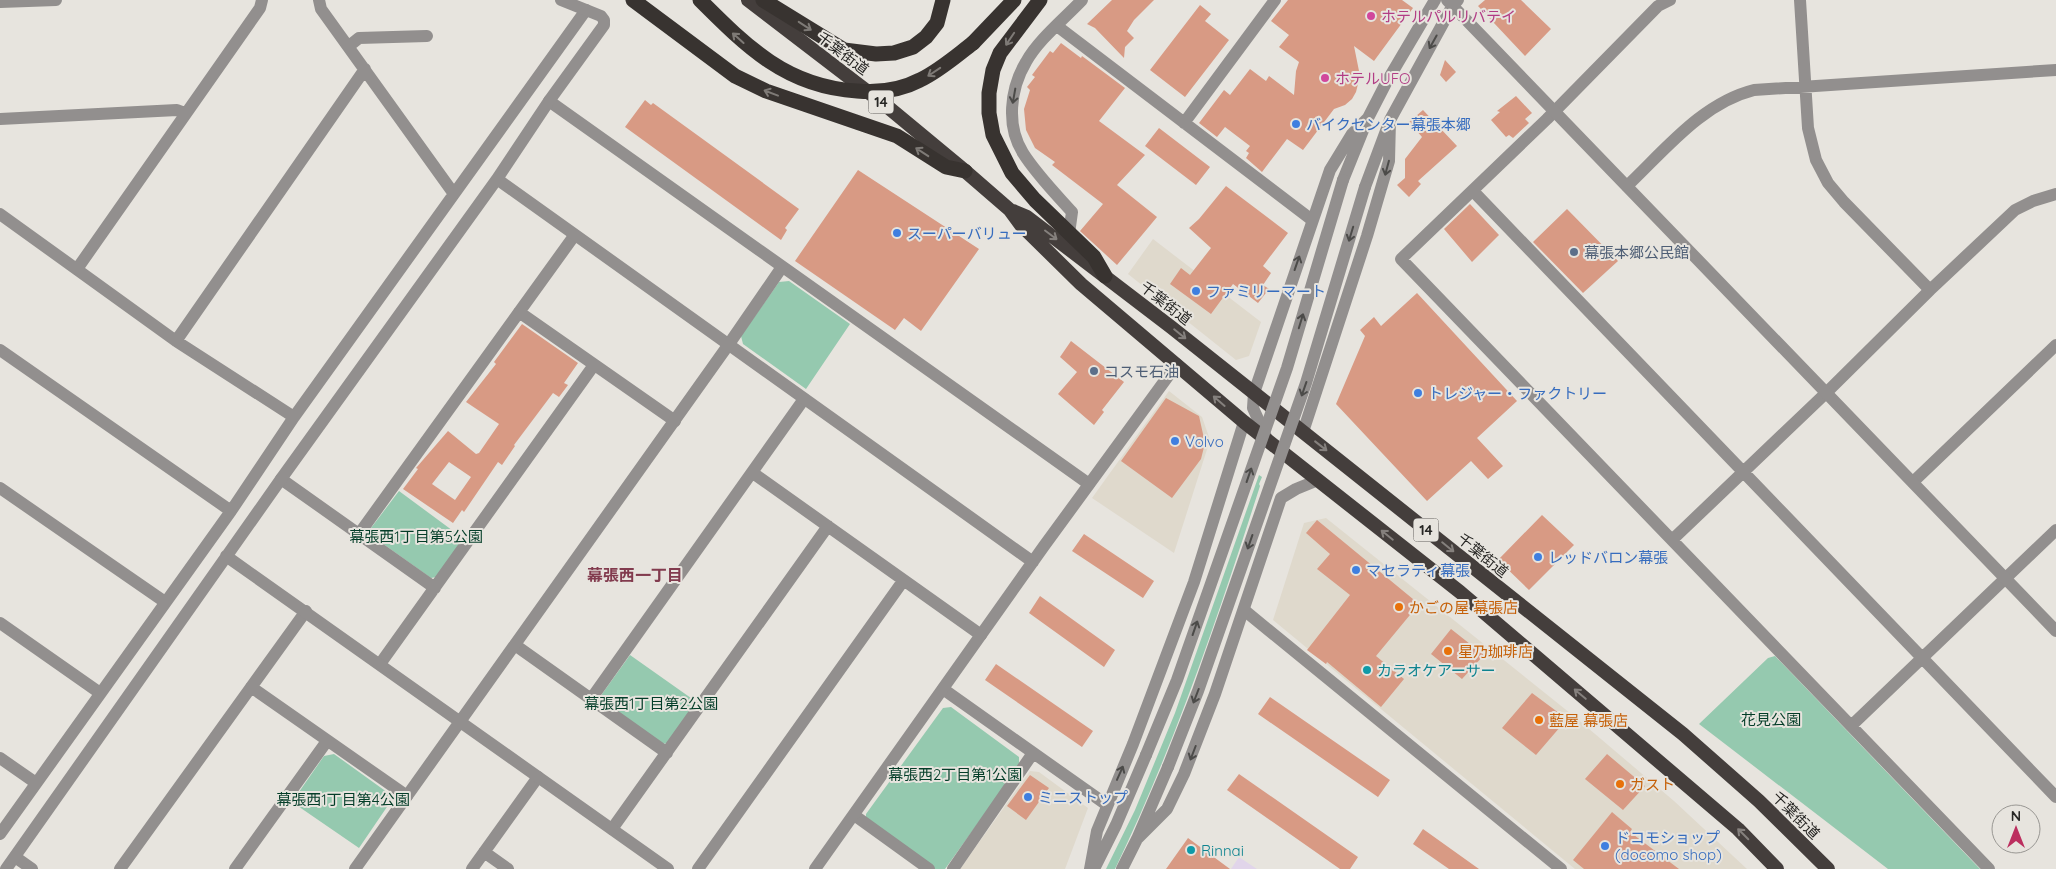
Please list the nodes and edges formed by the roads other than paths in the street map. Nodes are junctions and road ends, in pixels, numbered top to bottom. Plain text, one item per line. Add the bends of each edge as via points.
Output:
1 (56, 0) edge
2 (262, 0) edge
3 (319, 0) edge
4 (561, 0) edge
5 (633, 0) edge
6 (700, 0) edge
7 (748, 0) edge
8 (763, 0) edge
9 (942, 0) edge
10 (1014, 0) edge
11 (1040, 0) edge
12 (1082, 0) edge
13 (1275, 0) edge
14 (1435, 0) edge
15 (1670, 0) edge
16 (1800, 0) edge
17 (0, 2) edge
18 (1453, 2) edge
19 (586, 10) junction
20 (1057, 26) junction
21 (427, 36) dead end
22 (349, 46) junction
23 (366, 69) junction
24 (2056, 70) edge
25 (1805, 86) junction
26 (549, 101) junction
27 (1555, 111) junction
28 (185, 114) junction
29 (1368, 118) junction
30 (0, 119) edge
31 (1390, 120) junction
32 (1184, 123) junction
33 (965, 171) junction
34 (497, 179) junction
35 (1627, 186) junction
36 (1473, 191) junction
37 (454, 194) junction
38 (2056, 194) edge
39 (1010, 210) junction
40 (0, 214) edge
41 (1312, 220) junction
42 (1069, 234) junction
43 (574, 236) junction
44 (782, 267) junction
45 (77, 269) junction
46 (1105, 276) junction
47 (1930, 290) junction
48 (519, 312) junction
49 (176, 341) junction
50 (729, 344) junction
51 (2056, 345) edge
52 (0, 350) edge
53 (1176, 364) junction
54 (594, 365) junction
55 (1254, 393) junction
56 (1826, 393) junction
57 (804, 399) junction
58 (294, 416) junction
59 (675, 421) junction
60 (1244, 422) junction
61 (1303, 432) junction
62 (1268, 442) junction
63 (753, 473) junction
64 (1742, 473) junction
65 (281, 479) junction
66 (1318, 480) junction
67 (1913, 482) junction
68 (1088, 484) junction
69 (0, 488) edge
70 (231, 511) junction
71 (828, 526) junction
72 (2056, 530) edge
73 (359, 534) junction
74 (1672, 540) junction
75 (226, 556) junction
76 (1033, 562) junction
77 (2005, 578) junction
78 (904, 581) junction
79 (435, 588) junction
80 (165, 602) junction
81 (1244, 610) junction
82 (306, 611) junction
83 (0, 623) edge
84 (2056, 631) edge
85 (981, 635) junction
86 (515, 645) junction
87 (1921, 658) junction
88 (380, 664) junction
89 (251, 687) junction
90 (943, 689) junction
91 (100, 693) junction
92 (591, 699) junction
93 (460, 722) junction
94 (1851, 726) junction
95 (326, 741) junction
96 (667, 753) junction
97 (1033, 753) junction
98 (0, 758) edge
99 (538, 777) junction
100 (36, 783) junction
101 (406, 796) junction
102 (2056, 797) edge
103 (1107, 805) junction
104 (854, 814) junction
105 (612, 829) junction
106 (0, 834) edge
107 (1137, 840) junction
108 (484, 852) junction
109 (15, 857) junction
110 (6, 869) edge
111 (32, 869) edge
112 (120, 869) edge
113 (235, 869) edge
114 (355, 869) edge
115 (472, 869) edge
116 (508, 869) edge
117 (668, 869) edge
118 (698, 869) edge
119 (815, 869) edge
120 (929, 869) edge
121 (953, 869) edge
122 (1090, 869) edge
123 (1094, 869) edge
124 (1122, 869) edge
125 (1561, 869) edge
126 (1778, 869) edge
127 (1828, 869) edge
128 (1989, 869) edge

1 - 17 street
2 - 28 street via 260,8
3 - 22 street via 321,8
4 - 19 street
33 -> 5 highway via 946,167 897,136 766,91 735,76
10 -> 6 highway, bridge via 973,43 933,73 893,90 872,92 824,87 779,68 738,38
7 - 33 highway, 千葉街道 / 14
8 -> 9 highway via 844,50 876,54 907,49 926,37 937,23
11 -> 42 highway via 1000,53 990,85 989,114 993,134 1012,173
12 - 20 street
13 - 32 street
14 - 29 street
15 - 27 street via 1658,6
16 - 25 street
18 - 27 street
18 -> 31 street
19 - 26 street via 601,16 604,25
19 - 37 street
20 - 32 street
20 -> 42 street via 1026,61 1012,105 1012,122 1022,152 1072,212
21 - 22 street via 359,38
22 - 23 street
23 - 37 street
23 - 49 street
24 - 25 street
25 - 35 street via 1754,90 1727,99 1706,111
25 - 47 street via 1810,142 1828,182
26 - 34 street
26 - 44 street
27 - 35 street
27 - 36 street
28 - 30 street via 177,110
28 - 45 street
29 - 41 street via 1352,134 1330,170
123 -> 29 street, bridge via 1116,825 1176,680 1287,368 1343,180
31 -> 61 street via 1390,161
31 -> 107 street, bridge via 1365,187 1306,383 1198,691
32 - 41 street
33 - 39 highway, 千葉街道 / 14
34 - 43 street
34 - 65 street
35 - 56 street
36 - 64 street
36 - 74 street via 1401,259
37 - 58 street
38 - 47 street via 2015,210
39 -> 46 highway, 千葉街道 / 14 via 1027,217
39 - 53 highway, 千葉街道 / 14 via 1081,284
40 - 45 street
55 -> 41 street
42 - 46 highway via 1094,257
43 - 48 street
43 - 50 street
44 - 50 street
44 - 68 street
45 - 49 street
46 -> 55 highway, 千葉街道 / 14
47 - 56 street
48 - 54 street
48 - 73 street
49 - 58 street
50 - 57 street
50 - 59 street
51 - 67 street
52 - 70 street
60 -> 53 highway, 千葉街道 / 14
53 - 68 street
54 - 59 street
54 - 79 street
55 - 61 highway, 千葉街道 / 14
55 - 62 street via 1253,408
56 - 64 street
56 - 67 street
57 - 63 street
57 - 76 street
58 - 70 street
59 - 86 street
60 - 62 highway, 千葉街道 / 14
103 -> 60 street via 1190,590
61 -> 127 highway, 千葉街道 / 14 via 1683,734 1760,801
62 - 66 highway, 千葉街道 / 14
63 - 71 street
63 - 92 street
64 - 74 street
64 - 87 street
65 - 73 street
65 - 75 street
66 - 81 street via 1281,498
126 -> 66 highway, 千葉街道 / 14 via 1738,829 1488,616
67 - 77 street
68 - 76 street
69 - 80 street
70 - 80 street
71 - 78 street
71 - 96 street
72 - 77 street
73 - 79 street
74 - 94 street
75 - 82 street
75 - 109 street
76 - 85 street
77 - 84 street
77 - 87 street
78 - 85 street
78 - 118 street
79 - 88 street
80 - 91 street
81 -> 107 street via 1184,774 1167,809
81 - 125 street
82 - 88 street
82 - 89 street
83 - 91 street
85 - 90 street
86 - 92 street
86 - 93 street
87 - 94 street
87 - 102 street
88 - 93 street
89 - 95 street
89 - 112 street
90 - 97 street
90 - 104 street
91 - 100 street
92 - 96 street
93 - 99 street
93 - 101 street
94 - 128 street
95 - 101 street
95 - 113 street
96 - 105 street
97 - 103 street
97 - 121 street
98 - 100 street
99 - 105 street
99 - 108 street
100 - 106 street
101 - 114 street
103 - 122 street via 1097,831
104 - 119 street
104 - 120 street
105 - 117 street
107 - 124 street
108 - 115 street
108 - 116 street
109 - 110 street
109 - 111 street

